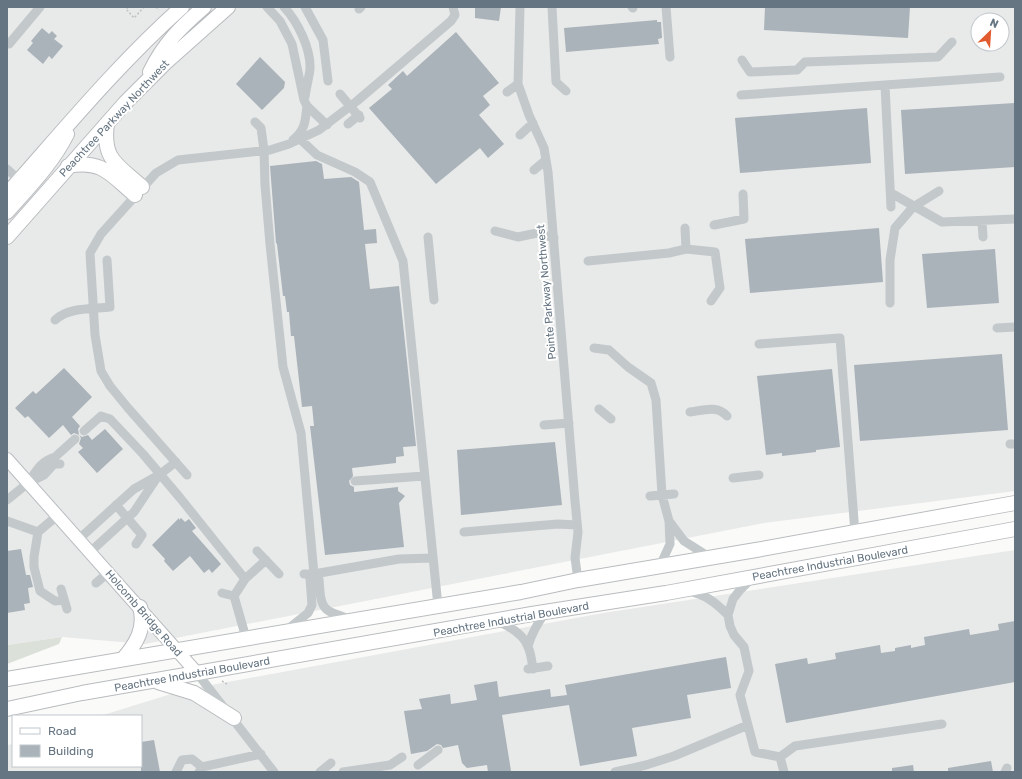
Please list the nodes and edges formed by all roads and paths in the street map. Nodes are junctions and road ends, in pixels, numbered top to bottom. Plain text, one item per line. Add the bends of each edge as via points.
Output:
1 (40, 7) edge
2 (128, 7) edge
3 (144, 7) edge
4 (156, 7) edge
5 (182, 7) edge
6 (204, 7) edge
7 (228, 7) edge
8 (268, 7) edge
9 (284, 7) edge
10 (305, 7) edge
11 (453, 7) edge
12 (520, 7) edge
13 (552, 7) edge
14 (666, 7) edge
15 (159, 10) dead end
16 (952, 42) dead end
17 (9, 44) dead end
18 (670, 58) dead end
19 (742, 60) dead end
20 (1000, 77) dead end
21 (328, 81) dead end
22 (146, 82) junction
23 (518, 84) junction
24 (885, 85) junction
25 (566, 91) dead end
26 (507, 92) dead end
27 (340, 94) dead end
28 (742, 96) dead end
29 (306, 103) junction
30 (351, 106) junction
31 (76, 116) junction
32 (255, 122) dead end
33 (107, 123) junction
34 (533, 123) junction
35 (348, 124) dead end
36 (327, 125) junction
37 (520, 136) dead end
38 (300, 139) junction
39 (289, 144) junction
40 (264, 150) junction
41 (546, 160) junction
42 (68, 166) junction
43 (7, 169) edge
44 (534, 170) dead end
45 (19, 180) junction
46 (138, 191) junction
47 (939, 191) dead end
48 (891, 193) junction
49 (7, 194) edge
50 (743, 194) dead end
51 (891, 207) dead end
52 (913, 207) junction
53 (7, 212) edge
54 (1015, 219) edge
55 (982, 221) junction
56 (714, 225) dead end
57 (685, 228) dead end
58 (495, 231) dead end
59 (7, 236) edge
60 (428, 236) dead end
61 (984, 237) dead end
62 (554, 238) junction
63 (686, 250) junction
64 (107, 260) dead end
65 (588, 261) dead end
66 (434, 300) dead end
67 (711, 301) dead end
68 (890, 303) dead end
69 (93, 309) junction
70 (55, 320) dead end
71 (1015, 327) edge
72 (997, 328) dead end
73 (759, 344) dead end
74 (594, 348) dead end
75 (599, 409) dead end
76 (690, 412) dead end
77 (727, 416) dead end
78 (611, 419) dead end
79 (569, 423) junction
80 (544, 425) dead end
81 (84, 431) dead end
82 (75, 439) dead end
83 (7, 459) edge
84 (176, 462) junction
85 (159, 475) junction
86 (187, 475) dead end
87 (759, 475) dead end
88 (424, 476) junction
89 (733, 478) dead end
90 (355, 481) dead end
91 (28, 483) junction
92 (674, 494) dead end
93 (662, 495) junction
94 (650, 496) dead end
95 (7, 500) edge
96 (1015, 503) edge
97 (116, 505) junction
98 (58, 515) junction
99 (128, 518) junction
100 (7, 520) edge
101 (669, 521) junction
102 (577, 525) junction
103 (1015, 529) edge
104 (38, 532) junction
105 (464, 532) dead end
106 (855, 532) junction
107 (79, 539) junction
108 (42, 541) dead end
109 (136, 544) dead end
110 (257, 551) dead end
111 (90, 552) junction
112 (432, 558) junction
113 (711, 558) junction
114 (266, 560) junction
115 (660, 566) junction
116 (109, 572) junction
117 (279, 574) dead end
118 (304, 574) dead end
119 (314, 574) junction
120 (754, 576) junction
121 (245, 579) junction
122 (578, 580) junction
123 (96, 583) dead end
124 (60, 588) dead end
125 (681, 590) junction
126 (222, 593) dead end
127 (234, 596) junction
128 (64, 600) junction
129 (438, 606) junction
130 (140, 607) junction
131 (67, 609) dead end
132 (546, 612) junction
133 (728, 615) junction
134 (353, 620) junction
135 (497, 621) junction
136 (284, 632) junction
137 (246, 638) junction
138 (528, 646) junction
139 (177, 650) junction
140 (123, 659) junction
141 (548, 666) dead end
142 (197, 673) junction
143 (7, 679) edge
144 (152, 681) junction
145 (221, 683) dead end
146 (226, 684) dead end
147 (7, 709) edge
148 (234, 718) junction
149 (942, 724) dead end
150 (748, 725) junction
151 (438, 750) dead end
152 (261, 754) junction
153 (402, 757) dead end
154 (780, 757) junction
155 (330, 763) dead end
156 (418, 765) dead end
157 (201, 769) edge
158 (176, 772) edge
159 (274, 772) edge
160 (320, 772) edge
161 (343, 772) edge
162 (615, 772) edge
163 (784, 772) edge

1 - 17 street
2 - 3 path via 126,10 134,18
4 - 15 path
5 - 31 highway via 143,44
6 - 22 highway via 166,44
7 - 22 highway, Peachtree Parkway Northwest
8 - 29 street via 280,21 292,44
9 - 29 street via 298,26 309,54
10 - 21 street via 323,40
11 - 30 street via 455,15 451,21
12 - 23 street, Pointe Parkway Northwest
13 - 25 street via 556,82
14 - 18 street
16 - 19 street via 938,57 805,62 797,70 750,72
20 - 24 street
22 - 33 highway, Peachtree Parkway Northwest
23 - 26 street
23 - 34 street, Pointe Parkway Northwest
24 - 28 street
24 - 48 street
27 - 30 street
29 - 36 street
29 - 39 street via 301,134
30 - 35 street via 359,116
30 - 36 street
31 - 45 highway
31 - 53 highway via 47,167
32 - 40 street via 261,128
33 - 42 highway, Peachtree Parkway Northwest
33 - 46 highway via 107,151
34 - 37 street
34 - 41 street, Pointe Parkway Northwest via 544,148
36 - 38 street
38 - 39 street
38 - 88 street via 317,155 355,172 370,182 403,261
39 - 40 street
40 - 46 street via 178,160 156,173
40 - 119 street via 270,244 283,367 301,433
41 - 44 street
41 - 62 street, Pointe Parkway Northwest
42 - 46 highway via 84,164 101,167
42 - 59 highway, Peachtree Parkway Northwest
43 - 45 street
45 - 49 highway
46 - 69 street via 101,234 90,253
47 - 52 street
48 - 51 street
48 - 52 street
50 - 56 street via 744,219
52 - 55 street via 942,222
52 - 68 street via 895,228 890,260
54 - 55 street
55 - 61 street
57 - 63 street
58 - 62 street via 518,237 537,233
60 - 66 street
62 - 79 street, Pointe Parkway Northwest
63 - 65 street
63 - 67 street via 714,252 720,288
64 - 69 street via 110,307
69 - 70 street via 69,312
69 - 84 street via 101,371 128,408
71 - 72 street
73 - 106 street via 840,338
74 - 93 street via 609,350 651,383 656,400
75 - 78 street
76 - 77 street via 716,409 722,410
79 - 80 street
79 - 102 street, Pointe Parkway Northwest
81 - 85 street via 101,416 110,419
82 - 91 street via 56,462 46,460
83 - 91 main road, Holcomb Bridge Road
84 - 85 street
84 - 86 street
85 - 97 street via 134,489
85 - 99 street
85 - 121 street
87 - 89 street
88 - 90 street
88 - 112 street
91 - 95 street
91 - 98 main road, Holcomb Bridge Road
92 - 93 street
93 - 94 street
93 - 101 street
96 - 106 highway
97 - 99 street
97 - 107 street
98 - 104 street
98 - 107 main road, Holcomb Bridge Road
99 - 109 street via 142,535
99 - 111 street
100 - 104 street
101 - 113 street via 684,540
101 - 115 street via 670,544
102 - 105 street via 558,524
102 - 122 street, Pointe Parkway Northwest via 575,558
103 - 120 highway, Peachtree Industrial Boulevard
104 - 108 street
104 - 128 street via 34,567 40,591 55,601
106 - 113 highway
107 - 111 main road, Holcomb Bridge Road
110 - 114 street
111 - 116 main road, Holcomb Bridge Road
112 - 119 street via 399,559
112 - 129 street
113 - 115 highway
114 - 117 street
114 - 121 street
115 - 122 highway
116 - 123 street
116 - 130 main road, Holcomb Bridge Road
118 - 119 street
119 - 134 street via 319,579 323,606 330,613
119 - 136 street via 310,579 312,605 308,613
120 - 125 highway, Peachtree Industrial Boulevard
120 - 133 street via 733,599
121 - 127 street
122 - 129 highway
124 - 128 street
125 - 132 highway, Peachtree Industrial Boulevard
125 - 133 street via 698,593 714,602
126 - 127 street
127 - 137 street
128 - 131 street
129 - 134 highway
130 - 139 main road, Holcomb Bridge Road
130 - 140 highway via 141,630 133,648
132 - 135 highway, Peachtree Industrial Boulevard
132 - 138 street via 532,634
133 - 150 street via 734,635 744,647 750,670 740,695
134 - 136 highway
135 - 138 street via 509,626
135 - 142 highway, Peachtree Industrial Boulevard
136 - 137 highway
137 - 139 highway
138 - 141 street via 530,669
139 - 140 highway
139 - 142 main road, Holcomb Bridge Road
140 - 143 highway
142 - 144 highway, Peachtree Industrial Boulevard
142 - 148 street, Holcomb Bridge Road
144 - 147 highway, Peachtree Industrial Boulevard
144 - 148 highway via 194,693
145 - 146 path
148 - 152 street, Holcomb Bridge Road
149 - 154 street via 795,746
150 - 154 street via 755,752
150 - 162 street via 674,756
151 - 156 street
152 - 157 street
152 - 159 street, Holcomb Bridge Road
153 - 161 street via 390,765
154 - 163 street
155 - 160 street
157 - 158 street via 192,759 182,760

